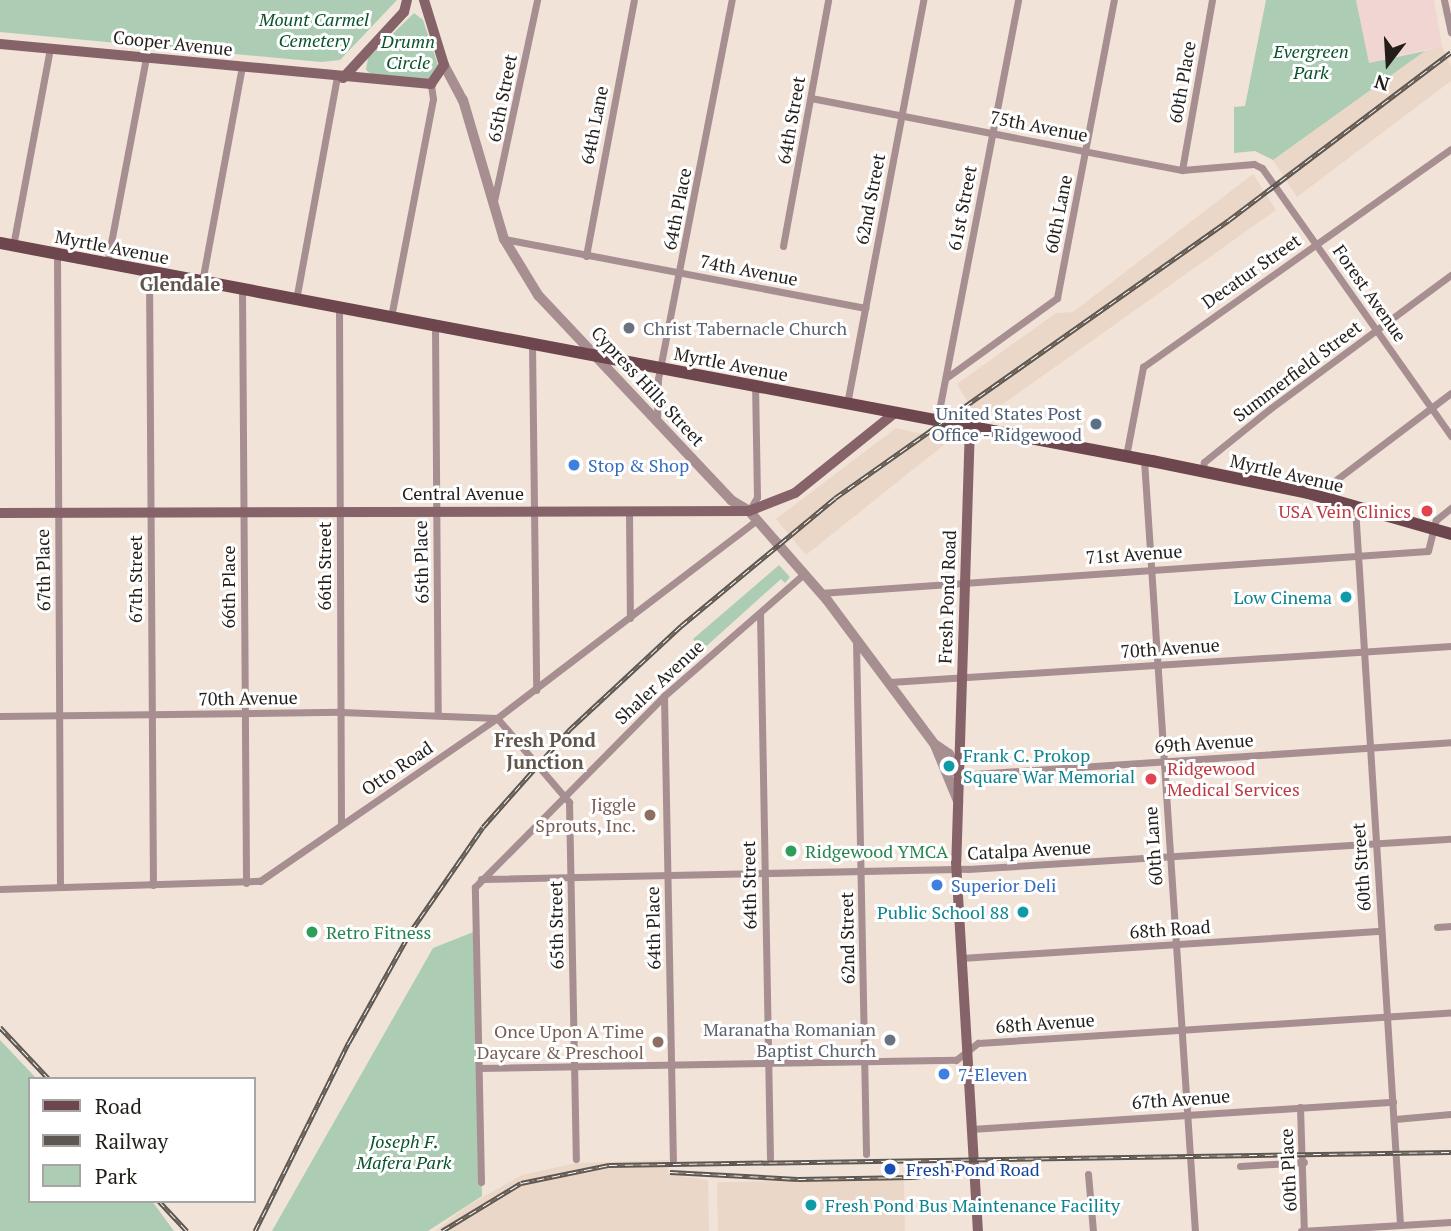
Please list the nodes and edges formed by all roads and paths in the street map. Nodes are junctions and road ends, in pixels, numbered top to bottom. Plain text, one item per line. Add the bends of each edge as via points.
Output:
1 (424, 0) edge
2 (537, 0) edge
3 (634, 0) edge
4 (732, 0) edge
5 (828, 0) edge
6 (923, 0) edge
7 (1018, 0) edge
8 (1114, 0) edge
9 (1213, 0) edge
10 (1444, 0) edge
11 (405, 6) edge
12 (427, 14) junction
13 (1451, 32) edge
14 (0, 44) edge
15 (50, 48) junction
16 (146, 57) junction
17 (444, 65) junction
18 (242, 67) junction
19 (340, 77) junction
20 (432, 84) junction
21 (811, 98) junction
22 (902, 116) junction
23 (993, 133) junction
24 (1451, 149) edge
25 (1086, 151) junction
26 (1262, 169) joint
27 (1182, 170) junction
28 (494, 201) junction
29 (504, 239) junction
30 (6, 244) edge
31 (1316, 244) junction
32 (783, 246) dead end
33 (57, 254) junction
34 (586, 256) junction
35 (107, 264) junction
36 (149, 272) junction
37 (681, 273) junction
38 (1451, 275) edge
39 (202, 282) junction
40 (243, 290) junction
41 (296, 300) junction
42 (339, 308) junction
43 (865, 308) junction
44 (391, 318) junction
45 (435, 326) junction
46 (1376, 330) junction
47 (532, 344) junction
48 (595, 355) junction
49 (662, 368) junction
50 (946, 378) junction
51 (755, 387) junction
52 (1451, 393) edge
53 (847, 404) junction
54 (1431, 408) junction
55 (895, 414) junction
56 (937, 421) junction
57 (657, 423) junction
58 (970, 425) junction
59 (1451, 436) edge
60 (1126, 456) junction
61 (1144, 460) junction
62 (1202, 472) junction
63 (1316, 495) junction
64 (1355, 506) junction
65 (1451, 508) edge
66 (533, 510) junction
67 (629, 510) junction
68 (436, 511) junction
69 (749, 511) junction
70 (151, 512) junction
71 (244, 512) junction
72 (340, 512) junction
73 (0, 513) edge
74 (58, 513) junction
75 (756, 521) junction
76 (1434, 529) junction
77 (1451, 534) edge
78 (1356, 555) junction
79 (1151, 569) junction
80 (804, 573) junction
81 (965, 581) junction
82 (820, 593) junction
83 (760, 612) junction
84 (630, 618) junction
85 (856, 637) junction
86 (1451, 646) edge
87 (1363, 652) junction
88 (1157, 665) junction
89 (962, 678) junction
90 (891, 682) junction
91 (536, 690) junction
92 (664, 696) junction
93 (341, 712) junction
94 (438, 713) junction
95 (152, 714) junction
96 (244, 714) junction
97 (60, 715) junction
98 (0, 716) edge
99 (497, 718) junction
100 (1451, 742) edge
101 (935, 745) junction
102 (1369, 748) junction
103 (1164, 761) junction
104 (959, 775) junction
105 (564, 794) junction
106 (958, 801) junction
107 (341, 824) junction
108 (1451, 839) edge
109 (1376, 844) junction
110 (1170, 858) junction
111 (957, 869) junction
112 (861, 871) junction
113 (764, 873) junction
114 (668, 874) junction
115 (571, 877) junction
116 (481, 879) junction
117 (246, 883) junction
118 (153, 885) junction
119 (60, 886) junction
120 (0, 889) edge
121 (1451, 926) edge
122 (1437, 927) dead end
123 (1381, 931) junction
124 (1175, 944) junction
125 (961, 958) junction
126 (1451, 1012) edge
127 (1387, 1016) junction
128 (1181, 1030) junction
129 (967, 1051) junction
130 (864, 1060) junction
131 (768, 1062) junction
132 (671, 1064) junction
133 (575, 1066) junction
134 (479, 1068) junction
135 (1393, 1102) junction
136 (1300, 1107) junction
137 (1451, 1114) edge
138 (1187, 1115) junction
139 (1395, 1119) junction
140 (971, 1129) junction
141 (866, 1154) dead end
142 (770, 1158) dead end
143 (576, 1159) dead end
144 (673, 1160) dead end
145 (1304, 1162) junction
146 (1240, 1166) dead end
147 (1088, 1174) dead end
148 (481, 1182) dead end
149 (1451, 1222) edge
150 (1400, 1225) junction
151 (978, 1231) edge
152 (1093, 1231) edge
153 (1195, 1231) edge
154 (1303, 1231) edge

1 - 12 main road, Cypress Hills Street
2 - 28 street, 65th Street
3 - 34 street, 64th Lane
4 - 37 street, 64th Place
5 - 21 street, 64th Street
6 - 22 street, 62nd Street
7 - 23 street, 61st Street
8 - 25 street, 60th Lane
9 - 27 street, 60th Place
10 - 13 street
11 - 12 main road
11 - 19 main road
12 - 17 main road, Cypress Hills Street
14 - 15 main road, Cooper Avenue
15 - 16 main road, Cooper Avenue
15 - 30 street
16 - 18 main road, Cooper Avenue
16 - 35 street
17 - 20 main road
17 - 28 street, Cypress Hills Street via 463,100
18 - 19 main road, Cooper Avenue
18 - 39 street
19 - 20 main road, Cooper Avenue
19 - 41 street
20 - 44 street via 433,99
21 - 22 street, 75th Avenue
21 - 32 street, 64th Street
22 - 23 street, 75th Avenue
22 - 43 street, 62nd Street
23 - 25 street, 75th Avenue
23 - 50 street, 61st Street
24 - 31 street, Decatur Street
25 - 27 street, 75th Avenue
25 - 50 street, 60th Lane via 1057,298
26 - 27 street, 75th Avenue via 1254,164
26 - 31 street, Forest Avenue
28 - 29 street, Cypress Hills Street
29 - 34 street, 74th Avenue
29 - 48 street, Cypress Hills Street via 538,295
30 - 33 main road, Myrtle Avenue
31 - 46 street, Forest Avenue
31 - 60 street, Decatur Street via 1143,367
33 - 35 main road, Myrtle Avenue
33 - 74 street, 67th Place
34 - 37 street, 74th Avenue
35 - 36 main road, Myrtle Avenue
36 - 39 main road, Myrtle Avenue
36 - 70 street, 67th Street
37 - 43 street, 74th Avenue
37 - 49 street, 64th Place
38 - 46 street, Summerfield Street
39 - 40 main road, Myrtle Avenue
40 - 41 main road, Myrtle Avenue
40 - 71 street, 66th Place
41 - 42 main road, Myrtle Avenue
42 - 44 main road, Myrtle Avenue
42 - 72 street, 66th Street
43 - 53 street, 62nd Street
44 - 45 main road, Myrtle Avenue
45 - 47 main road, Myrtle Avenue
45 - 68 street, 65th Place
46 - 54 street, Forest Avenue
46 - 62 street, Summerfield Street via 1204,462
47 - 48 main road, Myrtle Avenue
47 - 66 street
48 - 49 main road, Myrtle Avenue
48 - 57 street, Cypress Hills Street
49 - 51 main road, Myrtle Avenue
49 - 57 street, 64th Place
50 - 56 street, 61st Street
51 - 53 main road, Myrtle Avenue
51 - 69 street via 757,497
52 - 54 street
53 - 55 main road, Myrtle Avenue
54 - 59 street, Forest Avenue
54 - 63 street
55 - 56 main road, Myrtle Avenue
55 - 69 main road, Central Avenue via 795,493
56 - 58 main road, Myrtle Avenue
57 - 69 street, Cypress Hills Street via 731,500
58 - 60 main road, Myrtle Avenue
58 - 81 main road, Fresh Pond Road
60 - 61 main road, Myrtle Avenue
61 - 62 main road, Myrtle Avenue
61 - 79 street, 60th Lane
62 - 63 main road, Myrtle Avenue
63 - 64 main road, Myrtle Avenue
64 - 76 main road, Myrtle Avenue
64 - 78 street, 60th Street
65 - 76 street via 1436,520
66 - 67 main road, Central Avenue
66 - 68 main road, Central Avenue
66 - 91 street
67 - 69 main road, Central Avenue
67 - 84 street
68 - 72 main road, Central Avenue
68 - 94 street, 65th Place
69 - 75 street, Cypress Hills Street
70 - 71 main road, Central Avenue
70 - 74 main road, Central Avenue
70 - 95 street, 67th Street
71 - 72 main road, Central Avenue
71 - 96 street, 66th Place
72 - 93 street, 66th Street
73 - 74 main road, Central Avenue
74 - 97 street, 67th Place
75 - 80 street, Cypress Hills Street
75 - 84 street, Otto Road
76 - 77 main road, Myrtle Avenue
76 - 78 street, 71st Avenue via 1428,551
78 - 79 street, 71st Avenue
78 - 87 street, 60th Street
79 - 81 street, 71st Avenue
79 - 88 street, 60th Lane
80 - 82 street, Cypress Hills Street
80 - 83 street, Shaler Avenue
81 - 82 street, 71st Avenue
81 - 89 main road, Fresh Pond Road
82 - 85 street, Cypress Hills Street
83 - 92 street, Shaler Avenue
83 - 113 street, 64th Street
84 - 91 street, Otto Road
85 - 90 street, Cypress Hills Street
85 - 112 street, 62nd Street
86 - 87 street, 70th Avenue
87 - 88 street, 70th Avenue
87 - 102 street, 60th Street
88 - 89 street, 70th Avenue
88 - 103 street, 60th Lane
89 - 90 street, 70th Avenue
89 - 104 main road, Fresh Pond Road
90 - 101 street, Cypress Hills Street
91 - 99 street, Otto Road
92 - 105 street, Shaler Avenue
92 - 114 street, 64th Place
93 - 94 street, 70th Avenue
93 - 96 street, 70th Avenue
93 - 107 street, 66th Street
94 - 99 street, 70th Avenue
95 - 96 street, 70th Avenue
95 - 97 street, 70th Avenue
95 - 118 street, 67th Street
96 - 117 street, 66th Place
97 - 98 street, 70th Avenue
97 - 119 street, 67th Place
99 - 105 street
99 - 107 street, Otto Road
100 - 102 street, 69th Avenue
101 - 104 street, Cypress Hills Street via 948,754
101 - 106 street, Cypress Hills Street
102 - 103 street, 69th Avenue
102 - 109 street, 60th Street
103 - 104 street, 69th Avenue
103 - 110 street, 60th Lane
104 - 106 main road, Fresh Pond Road
105 - 115 street, 65th Street via 569,802
105 - 116 street, Shaler Avenue
106 - 111 main road, Fresh Pond Road
107 - 117 street, Otto Road via 260,881
108 - 109 street, Catalpa Avenue
109 - 110 street, Catalpa Avenue
109 - 123 street, 60th Street
110 - 111 street, Catalpa Avenue
110 - 124 street, 60th Lane
111 - 112 street, Catalpa Avenue
111 - 125 main road, Fresh Pond Road
112 - 113 street, Catalpa Avenue
112 - 130 street, 62nd Street
113 - 114 street, Catalpa Avenue
113 - 131 street, 64th Street
114 - 115 street, Catalpa Avenue
114 - 132 street, 64th Place
115 - 116 street, Catalpa Avenue
115 - 133 street, 65th Street
116 - 134 street via 475,887
117 - 118 street, Otto Road
118 - 119 street, Otto Road
119 - 120 street, Otto Road
121 - 122 street
123 - 124 street, 68th Road
123 - 127 street, 60th Street
124 - 125 street, 68th Road
124 - 128 street, 60th Lane
125 - 129 main road, Fresh Pond Road
126 - 127 street, 68th Avenue
127 - 128 street, 68th Avenue
127 - 135 street, 60th Street
128 - 129 street, 68th Avenue via 978,1043
128 - 138 street, 60th Lane
129 - 130 street, 68th Avenue via 956,1060
129 - 140 main road, Fresh Pond Road
130 - 131 street, 68th Avenue
130 - 141 street, 62nd Street
131 - 132 street, 68th Avenue
131 - 142 street, 64th Street
132 - 133 street, 68th Avenue
132 - 144 street, 64th Place
133 - 134 street, 68th Avenue
133 - 143 street, 65th Street
134 - 148 street
135 - 136 street, 67th Avenue
135 - 139 street, 60th Street
136 - 138 street, 67th Avenue
136 - 145 street, 60th Place
137 - 139 street
138 - 140 street, 67th Avenue
138 - 153 street, 60th Lane
139 - 150 street, 60th Street
140 - 151 main road, Fresh Pond Road
145 - 146 street
145 - 154 street, 60th Place
147 - 152 street
149 - 150 street
150 - 154 street

